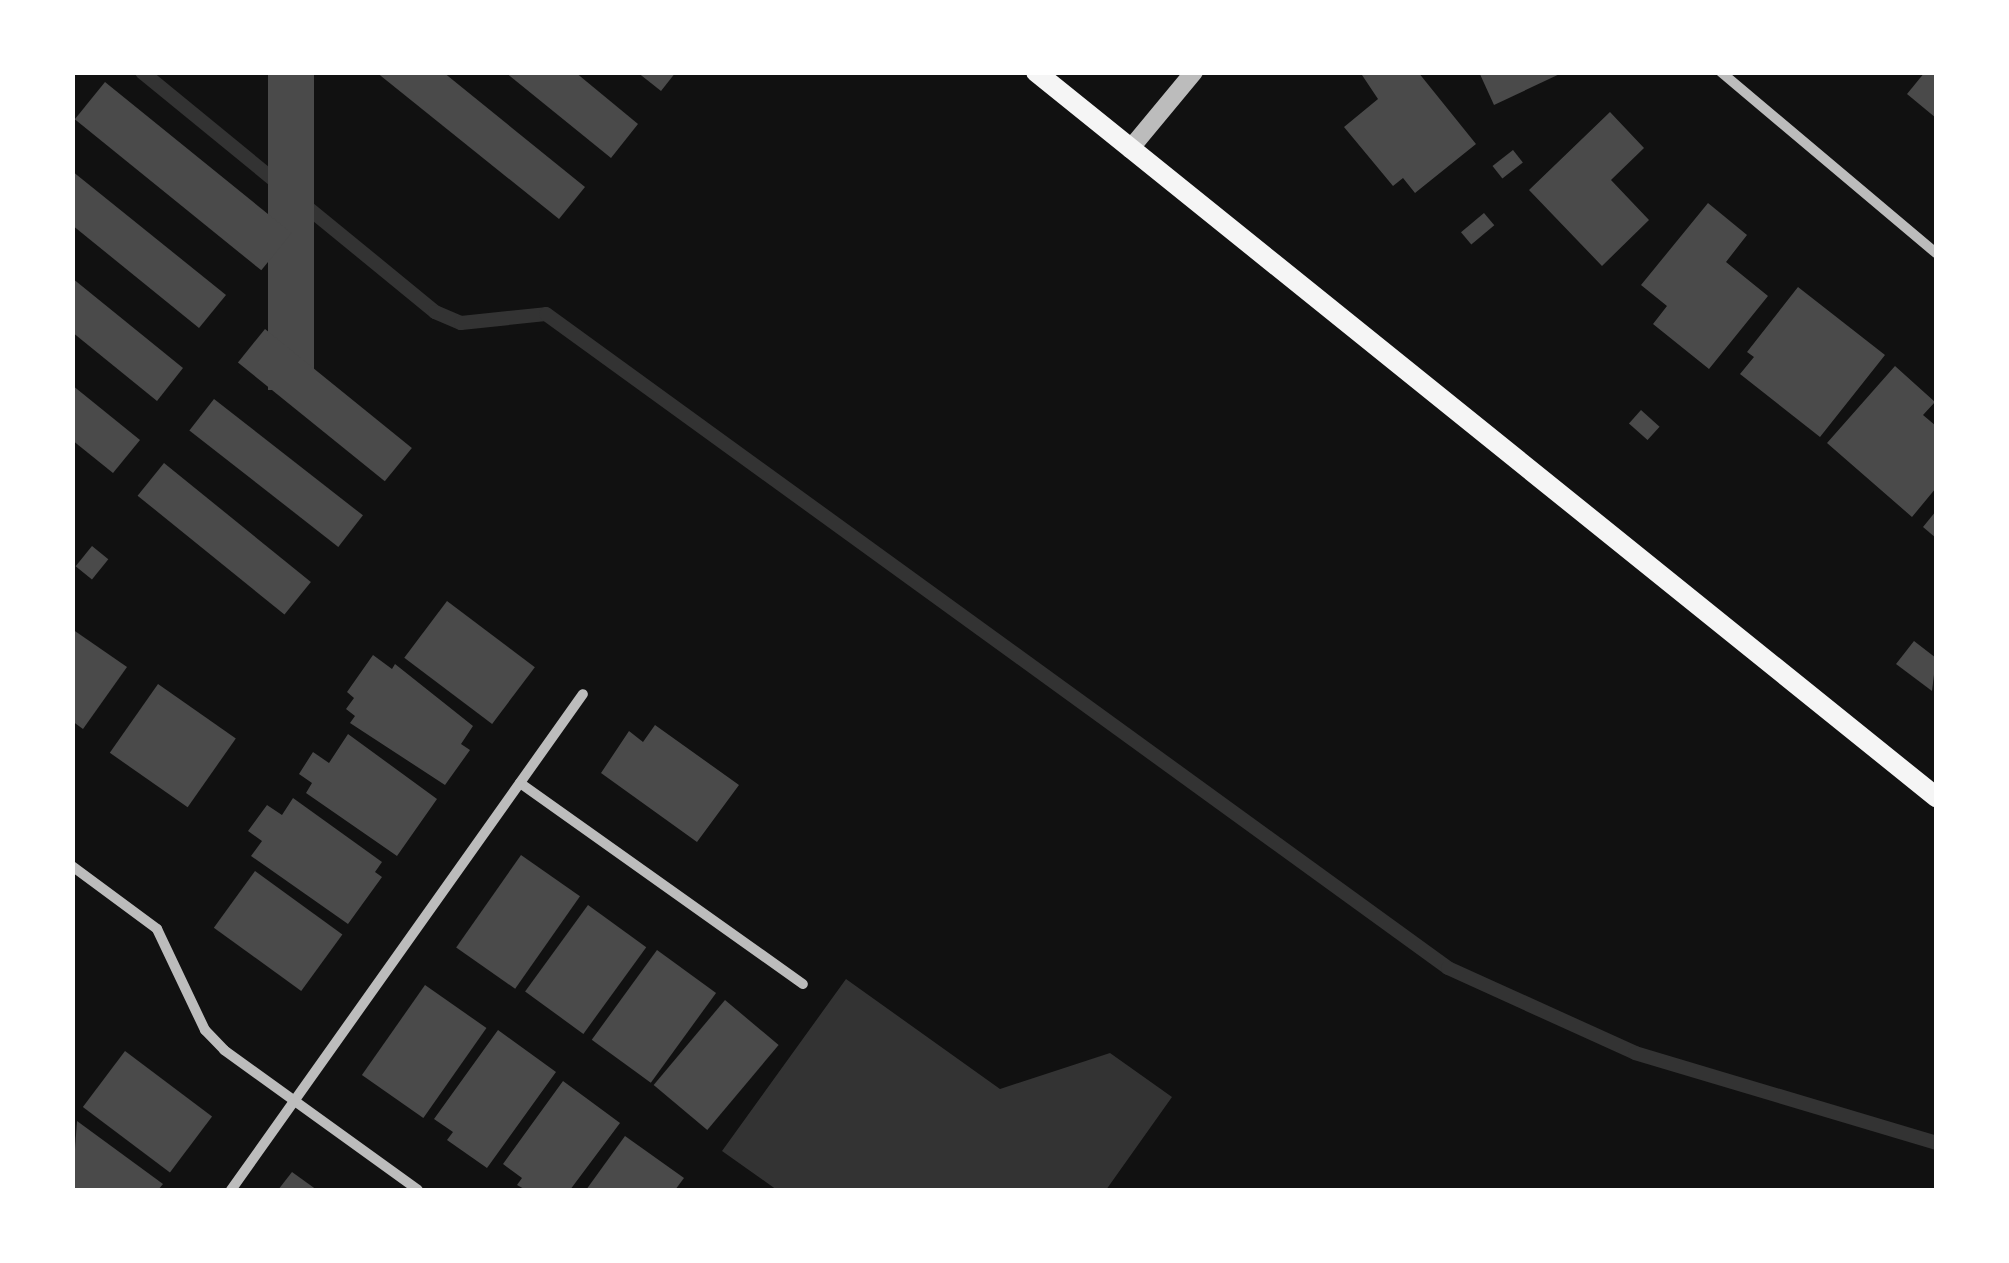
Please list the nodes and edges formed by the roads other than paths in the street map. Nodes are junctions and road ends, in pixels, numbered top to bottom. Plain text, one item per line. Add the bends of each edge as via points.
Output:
1 (1036, 72) edge
2 (1194, 72) edge
3 (1721, 72) edge
4 (1130, 150) junction
5 (1936, 253) edge
6 (583, 694) dead end
7 (520, 783) junction
8 (1936, 797) edge
9 (72, 866) edge
10 (803, 984) dead end
11 (295, 1102) junction
12 (231, 1190) edge
13 (418, 1190) edge

1 - 4 main road
2 - 4 street
3 - 5 street
4 - 8 main road
6 - 7 street
7 - 10 street
7 - 11 street
9 - 11 street via 137,911 169,948 205,1030
11 - 12 street
11 - 13 street

